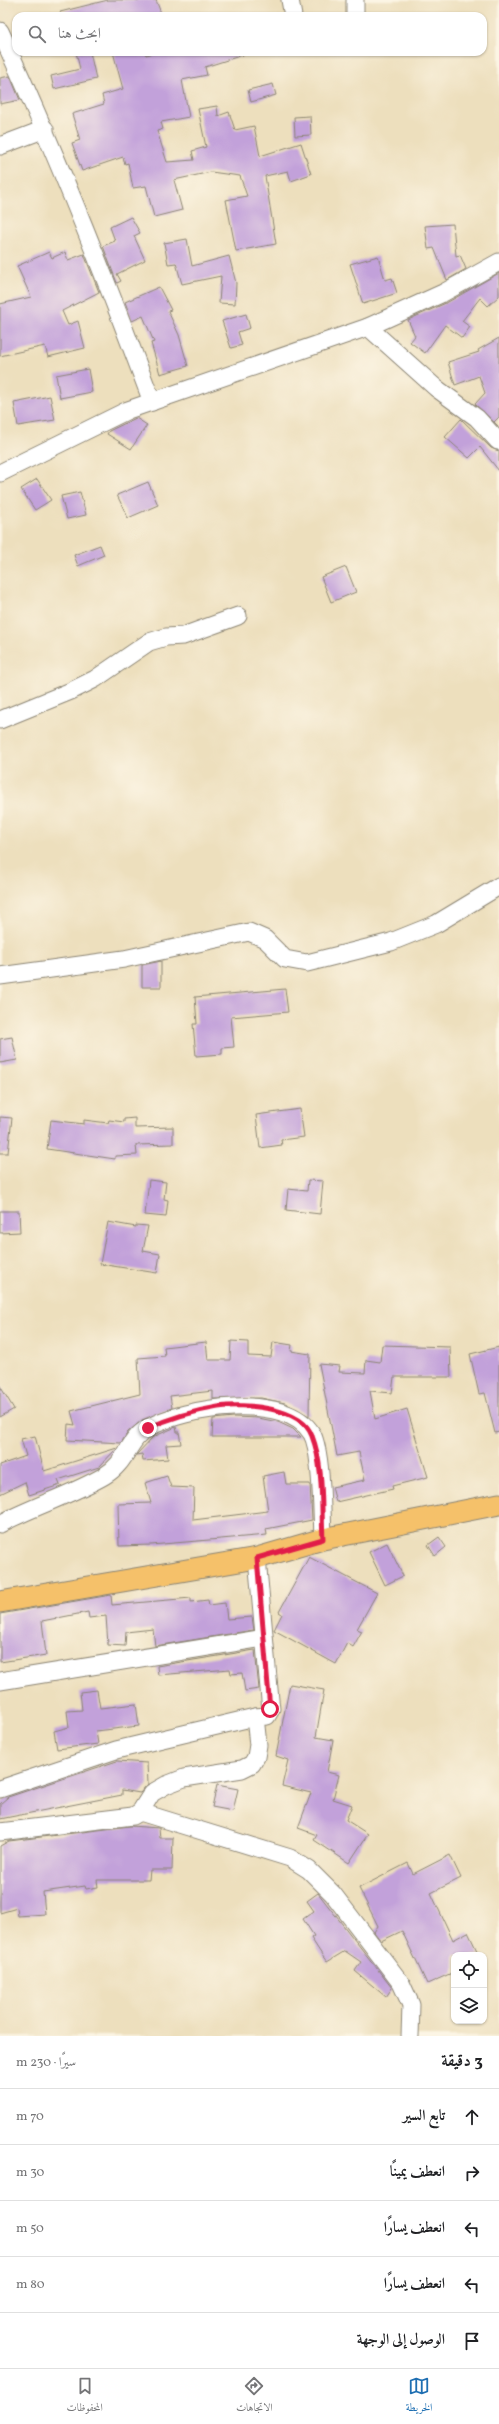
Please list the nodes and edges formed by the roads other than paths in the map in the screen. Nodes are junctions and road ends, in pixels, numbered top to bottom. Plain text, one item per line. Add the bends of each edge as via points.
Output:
1 (290, 0) edge
2 (355, 0) edge
3 (292, 12) edge
4 (355, 12) edge
5 (0, 31) edge
6 (45, 129) junction
7 (0, 146) edge
8 (499, 262) edge
9 (368, 327) junction
10 (152, 402) junction
11 (498, 441) edge
12 (0, 473) edge
13 (238, 616) dead end
14 (0, 720) edge
15 (499, 886) edge
16 (0, 976) edge
17 (499, 1504) edge
18 (0, 1524) edge
19 (323, 1539) junction
20 (257, 1558) junction
21 (0, 1602) edge
22 (264, 1638) junction
23 (0, 1681) edge
24 (256, 1717) junction
25 (0, 1789) edge
26 (140, 1812) junction
27 (0, 1832) edge
28 (410, 2036) edge

1 - 3 street
2 - 4 street
5 - 6 street
6 - 7 street
6 - 10 street
8 - 9 street via 443,293
9 - 10 street
9 - 11 street via 436,388 477,418
10 - 12 street via 128,410
13 - 14 street via 183,636 166,637 150,642 89,682
15 - 16 street via 436,924 391,942 307,963 286,960 265,940 249,932 124,959
17 - 19 main road
18 - 19 street via 104,1476 119,1466 135,1437 148,1428 166,1420 220,1407 259,1408 284,1412 299,1420 312,1435 319,1467
19 - 20 main road
20 - 21 main road
20 - 22 street
22 - 23 street
22 - 24 street via 270,1709 267,1716
24 - 25 street via 116,1750
24 - 26 street via 258,1745 252,1764 242,1769 184,1778 166,1785 152,1793
26 - 27 street via 133,1816
26 - 28 street via 290,1858 309,1870 333,1894 401,1983 411,2005

